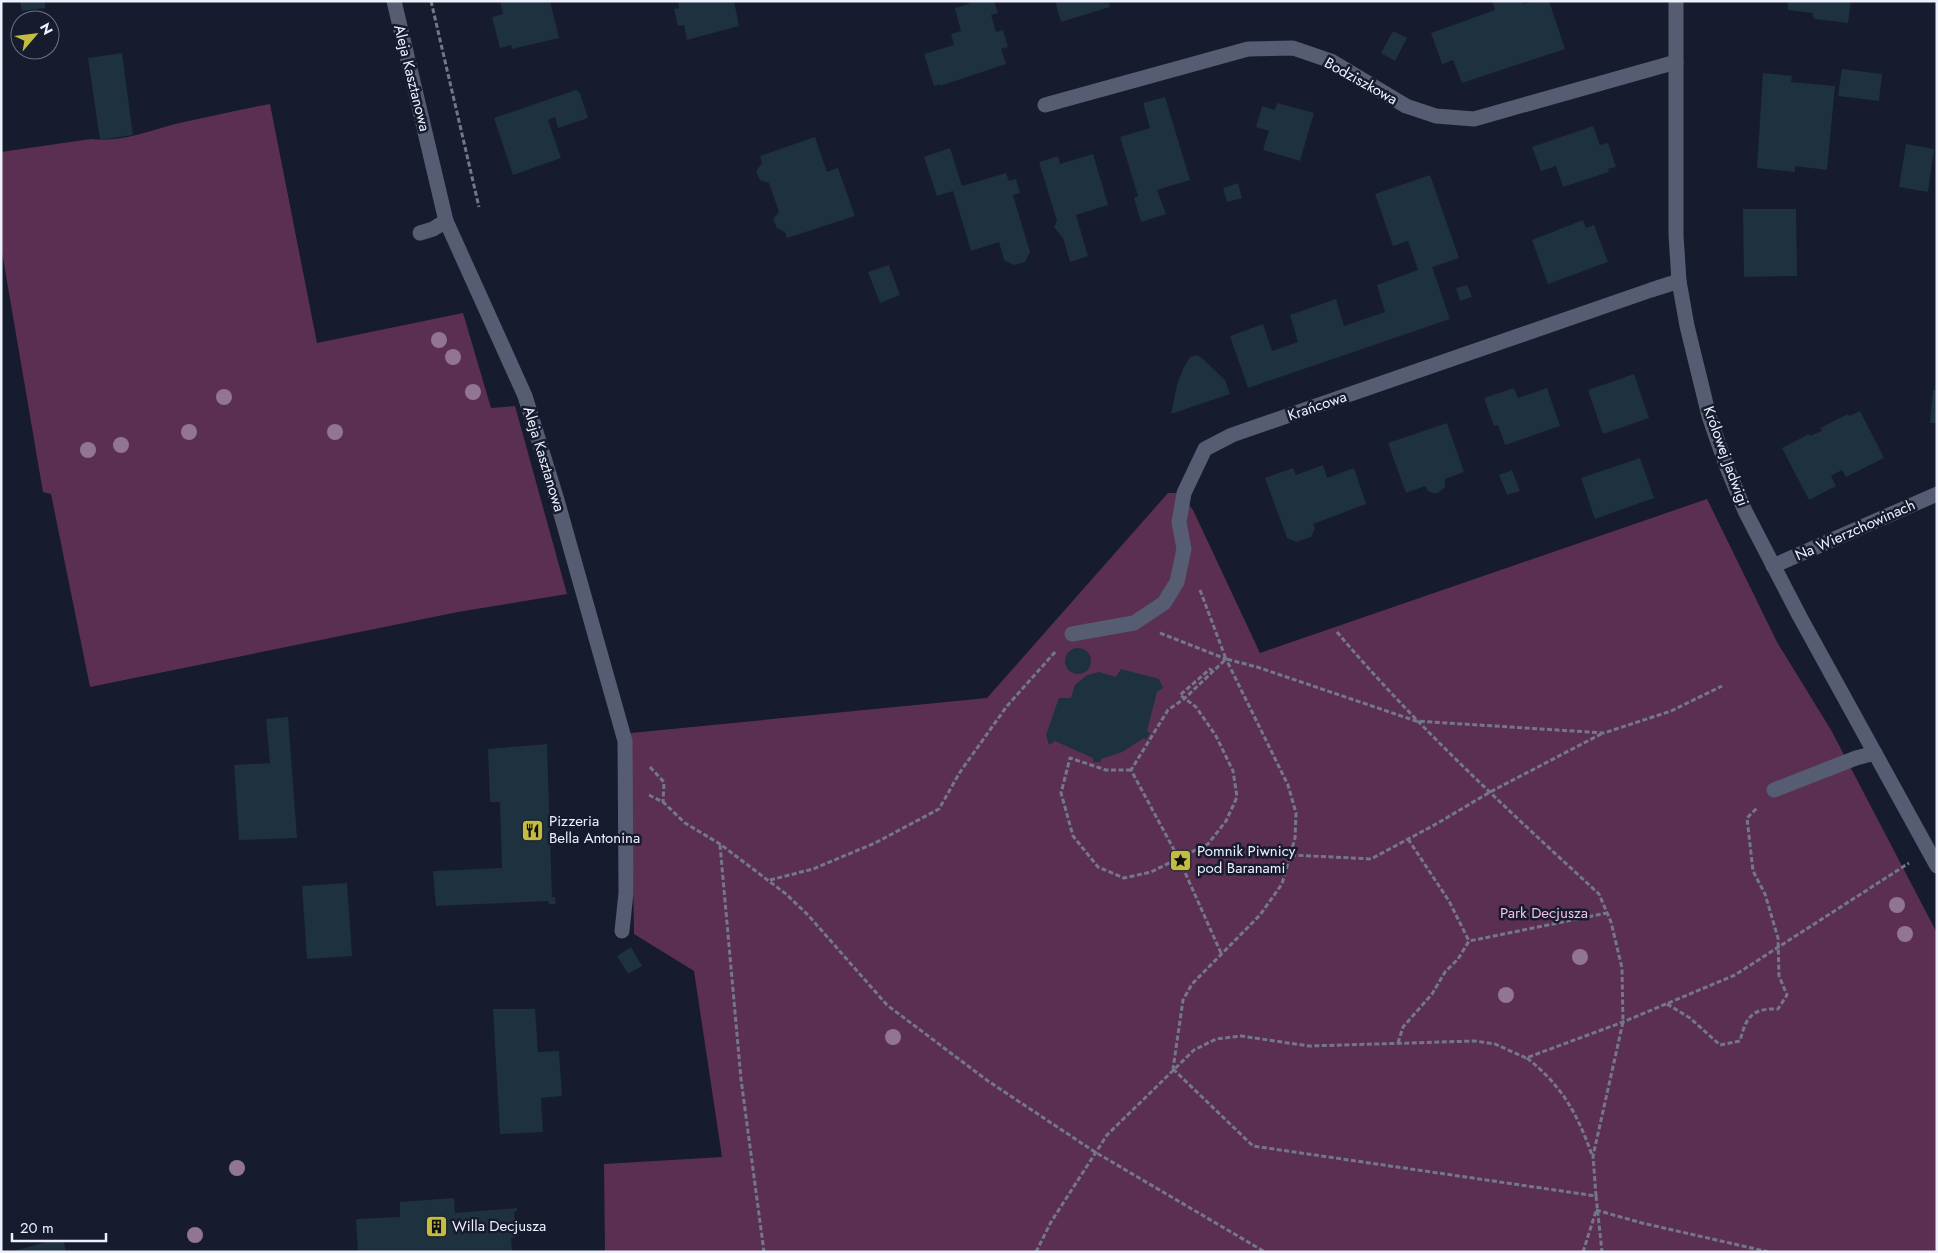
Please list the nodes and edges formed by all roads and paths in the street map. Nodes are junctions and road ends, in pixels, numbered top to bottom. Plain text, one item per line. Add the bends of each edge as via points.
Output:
1 (394, 1) edge
2 (431, 1) edge
3 (1676, 1) edge
4 (1676, 62) junction
5 (1045, 105) dead end
6 (479, 207) dead end
7 (446, 221) junction
8 (420, 233) dead end
9 (1679, 281) junction
10 (1937, 494) edge
11 (1773, 566) junction
12 (1198, 586) dead end
13 (1134, 623) junction
14 (1337, 632) dead end
15 (1072, 634) joint
16 (1226, 659) junction
17 (1722, 686) dead end
18 (1184, 699) junction
19 (1416, 720) junction
20 (1604, 733) junction
21 (1875, 753) junction
22 (1131, 770) junction
23 (1774, 790) joint
24 (1490, 792) junction
25 (653, 797) dead end
26 (1408, 839) junction
27 (720, 844) junction
28 (1291, 855) junction
29 (1179, 860) junction
30 (1909, 863) dead end
31 (1937, 866) edge
32 (769, 880) junction
33 (1607, 913) junction
34 (622, 931) dead end
35 (1469, 942) junction
36 (1779, 947) junction
37 (1222, 953) junction
38 (1667, 1004) junction
39 (1623, 1022) junction
40 (1398, 1043) junction
41 (1526, 1058) junction
42 (1173, 1070) junction
43 (1095, 1152) junction
44 (1593, 1156) junction
45 (1596, 1196) junction
46 (1596, 1210) junction
47 (764, 1252) edge
48 (1036, 1252) edge
49 (1265, 1252) edge
50 (1583, 1252) edge
51 (1602, 1252) edge
52 (1769, 1252) edge

1 - 7 street, Aleja Kasztanowa
2 - 6 path
3 - 4 street, Królowej Jadwigi
4 - 5 street, Bodziszkowa via 1474,119 1436,116 1406,106 1331,61 1293,48 1248,49
4 - 9 street, Królowej Jadwigi
7 - 8 street
7 - 34 street, Aleja Kasztanowa via 525,396 625,741 626,893
9 - 11 street, Królowej Jadwigi via 1709,416 1742,503
9 - 13 street, Krańcowa via 1232,436 1205,449 1184,493 1179,522 1184,549 1177,582 1164,603
10 - 11 street, Na Wierzchowinach
11 - 21 street, Królowej Jadwigi
12 - 16 path
13 - 15 street, Krańcowa
13 - 16 path
14 - 19 path
15 - 32 path via 1007,706 960,772 939,809 875,843 813,869
16 - 18 path via 1180,695
16 - 19 path
16 - 28 path via 1288,785 1296,813
17 - 20 path via 1671,711
18 - 22 path via 1168,710
18 - 29 path via 1196,707 1216,736 1233,771 1237,797 1226,821 1208,844
19 - 20 path
19 - 24 path
20 - 24 path
21 - 23 street
21 - 31 street, Królowej Jadwigi
22 - 29 path
22 - 29 path via 1106,770 1070,758 1061,793 1072,836 1098,867 1124,878 1151,872
23 - 36 path via 1748,818 1753,872 1765,894
24 - 26 path
24 - 33 path via 1598,894
25 - 27 path via 685,823
26 - 28 path via 1371,859
26 - 35 path via 1449,901
27 - 32 path
27 - 47 path via 741,1079
28 - 37 path via 1282,884 1260,915
29 - 37 path
30 - 36 path
32 - 43 path via 808,915 888,1005 988,1081
33 - 35 path
33 - 39 path via 1622,968
35 - 40 path via 1432,994 1403,1027
36 - 38 path via 1735,975
36 - 38 path via 1779,976 1787,995 1778,1010 1754,1013 1745,1022 1740,1041 1720,1045 1690,1018
37 - 42 path via 1192,984 1182,1000
38 - 39 path
39 - 41 path
39 - 44 path
40 - 41 path via 1476,1040 1495,1044
40 - 42 path via 1309,1046 1241,1036 1216,1039 1194,1050
41 - 44 path via 1547,1074 1569,1102
42 - 43 path via 1107,1135
42 - 45 path via 1253,1146
43 - 48 path
43 - 49 path
44 - 45 path
45 - 46 path
46 - 50 path
46 - 51 path
46 - 52 path

